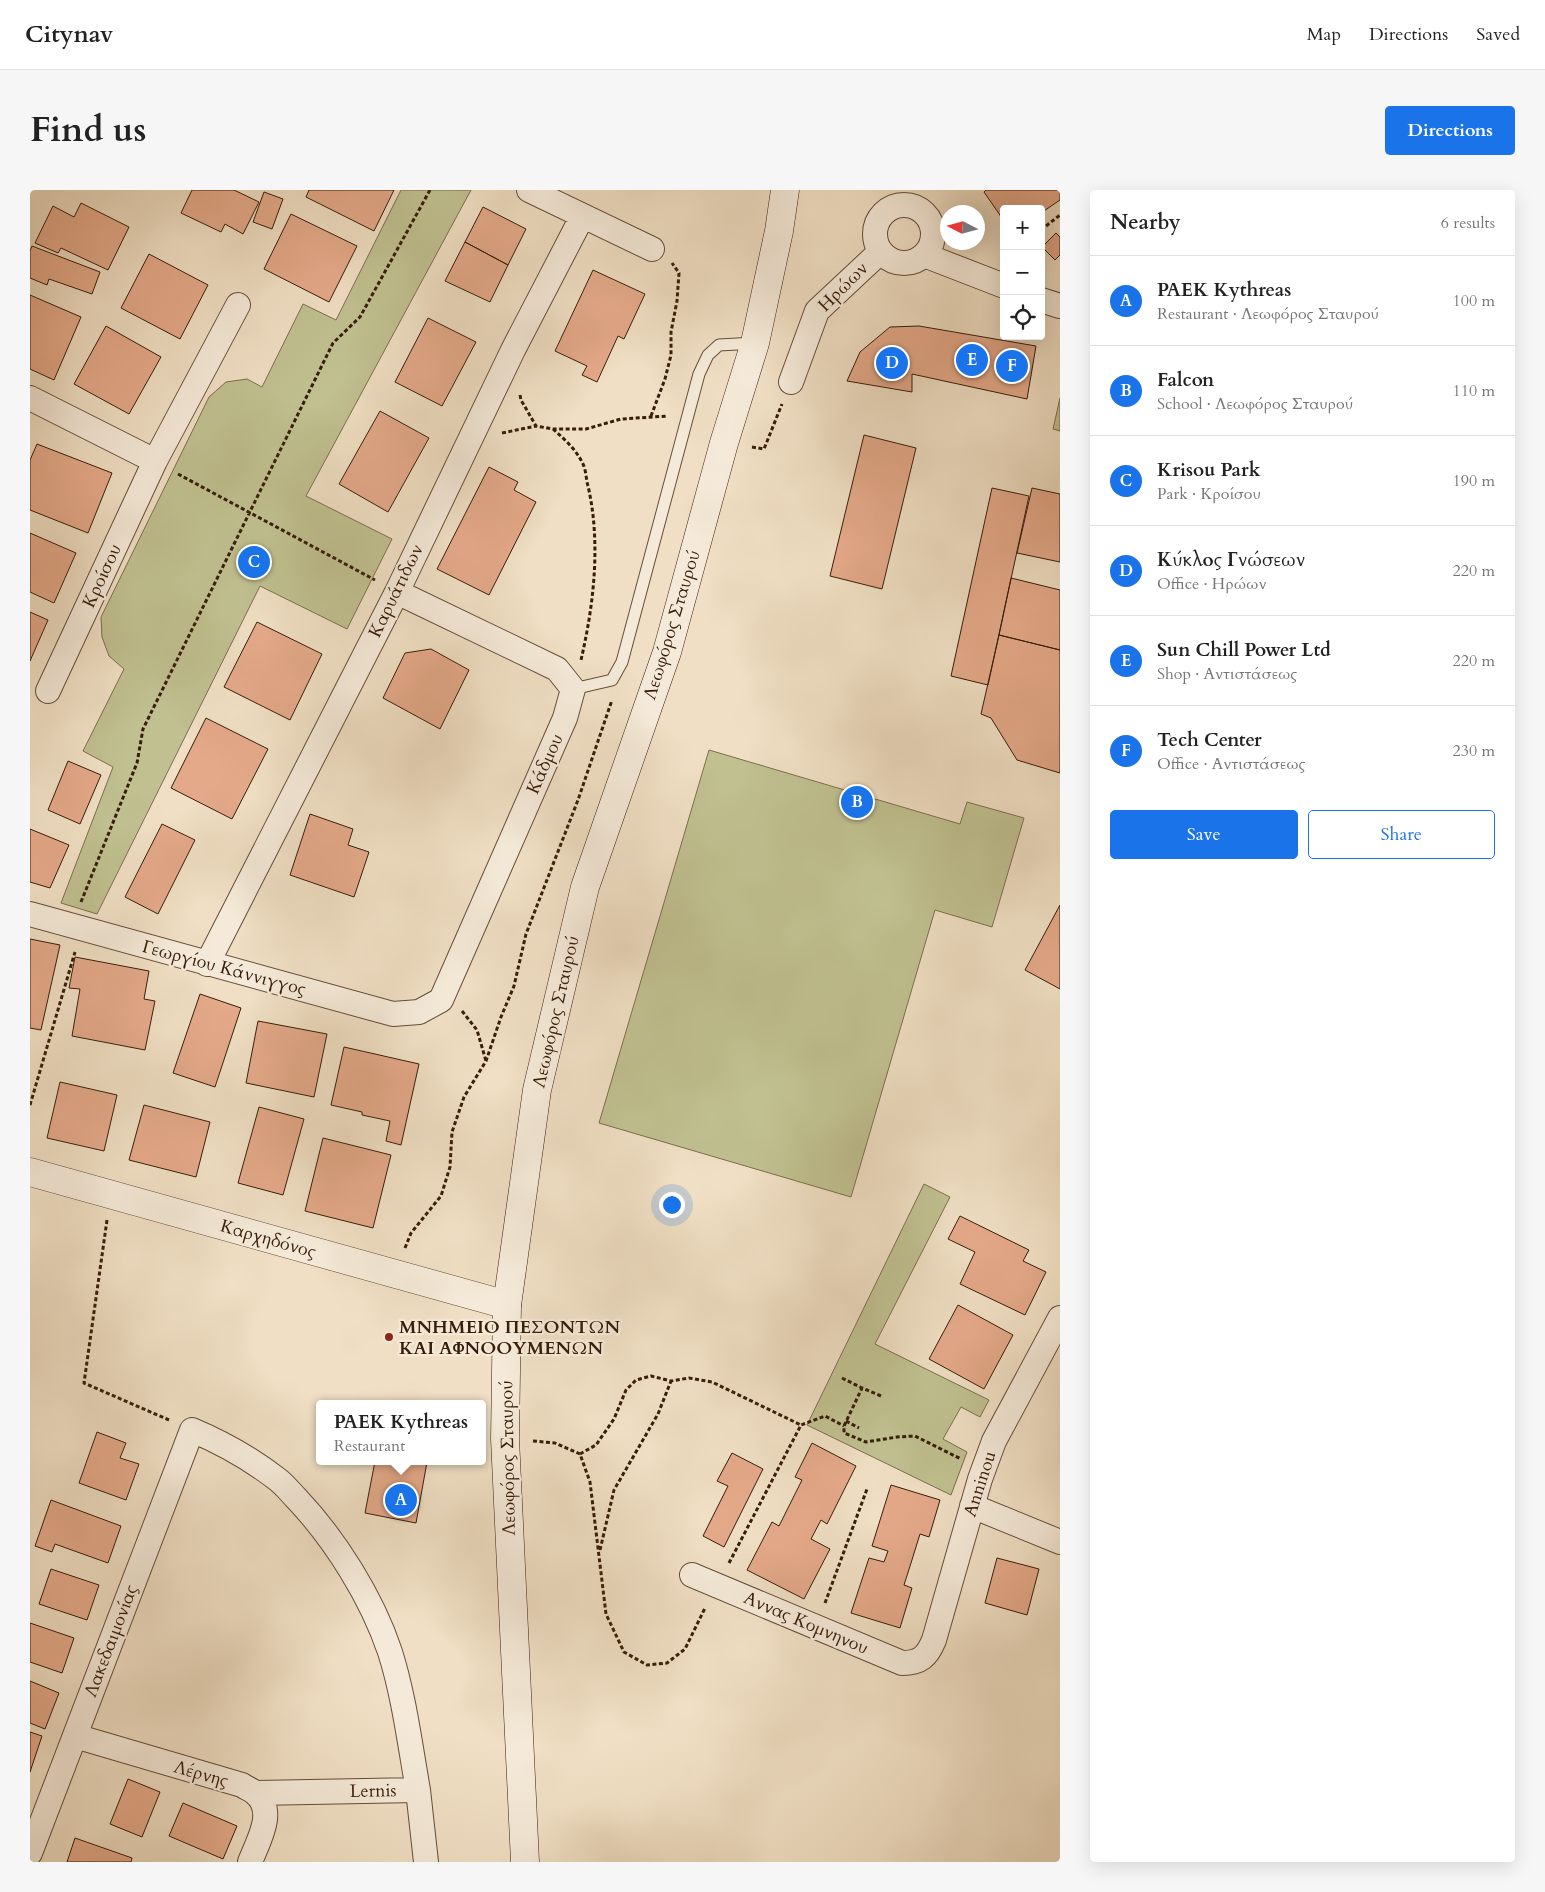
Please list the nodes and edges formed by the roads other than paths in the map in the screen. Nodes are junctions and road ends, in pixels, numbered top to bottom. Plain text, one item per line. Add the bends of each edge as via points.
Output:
1 (529, 190) edge
2 (786, 190) edge
3 (921, 198) edge
4 (582, 217) junction
5 (652, 248) road end
6 (880, 252) junction
7 (924, 256) junction
8 (1000, 284) edge
9 (1045, 301) edge
10 (238, 304) dead end
11 (1060, 306) edge
12 (755, 344) junction
13 (790, 382) road end
14 (30, 398) edge
15 (155, 462) junction
16 (396, 592) junction
17 (573, 689) junction
18 (48, 691) dead end
19 (30, 914) edge
20 (207, 964) junction
21 (419, 1012) joint
22 (30, 1172) edge
23 (507, 1305) junction
24 (1060, 1318) edge
25 (972, 1506) junction
26 (1060, 1542) edge
27 (692, 1574) dead end
28 (922, 1659) joint
29 (75, 1736) junction
30 (418, 1790) junction
31 (256, 1793) junction
32 (30, 1853) edge
33 (250, 1862) edge
34 (426, 1862) edge
35 (525, 1862) edge

1 - 4 street
2 - 12 main road, Λεωφόρος Σταυρού
3 - 6 street via 897,205 880,215 874,233
3 - 7 street via 933,228 933,238
4 - 5 street
4 - 16 street, Καρυάτιδων via 513,350
6 - 7 street via 896,263 911,262
6 - 13 street, Ηρώων via 817,311
7 - 8 street
9 - 11 street
10 - 15 street, Κροίσου
12 - 17 lane via 719,344 708,355 699,374 622,662 612,680
12 - 23 main road, Λεωφόρος Σταυρού via 666,652 584,888 537,1090
14 - 15 street
15 - 18 street, Κροίσου
16 - 17 street via 557,669
16 - 20 street, Καρυάτιδων
17 - 21 street, Κάδμου via 565,718 441,1000
19 - 20 street, Γεωργίου Κάννιγγος
20 - 21 street, Γεωργίου Κάννιγγος via 393,1014
22 - 23 main road, Καρχηδόνος
23 - 35 main road, Λεωφόρος Σταυρού via 505,1439
24 - 25 street, Anninou via 994,1442
25 - 26 street
25 - 28 street, Anninou via 934,1640
27 - 28 street, Αννας Κομνηνου via 902,1664
29 - 30 street, Λακεδαιμονίας via 192,1430 242,1454 279,1480 315,1518 362,1588 390,1652
29 - 31 street, Λέρνης via 242,1785
29 - 32 street, Λακεδαιμονίας
30 - 31 street, Lernis
30 - 34 street, Lernis
31 - 33 street via 264,1805 266,1817

